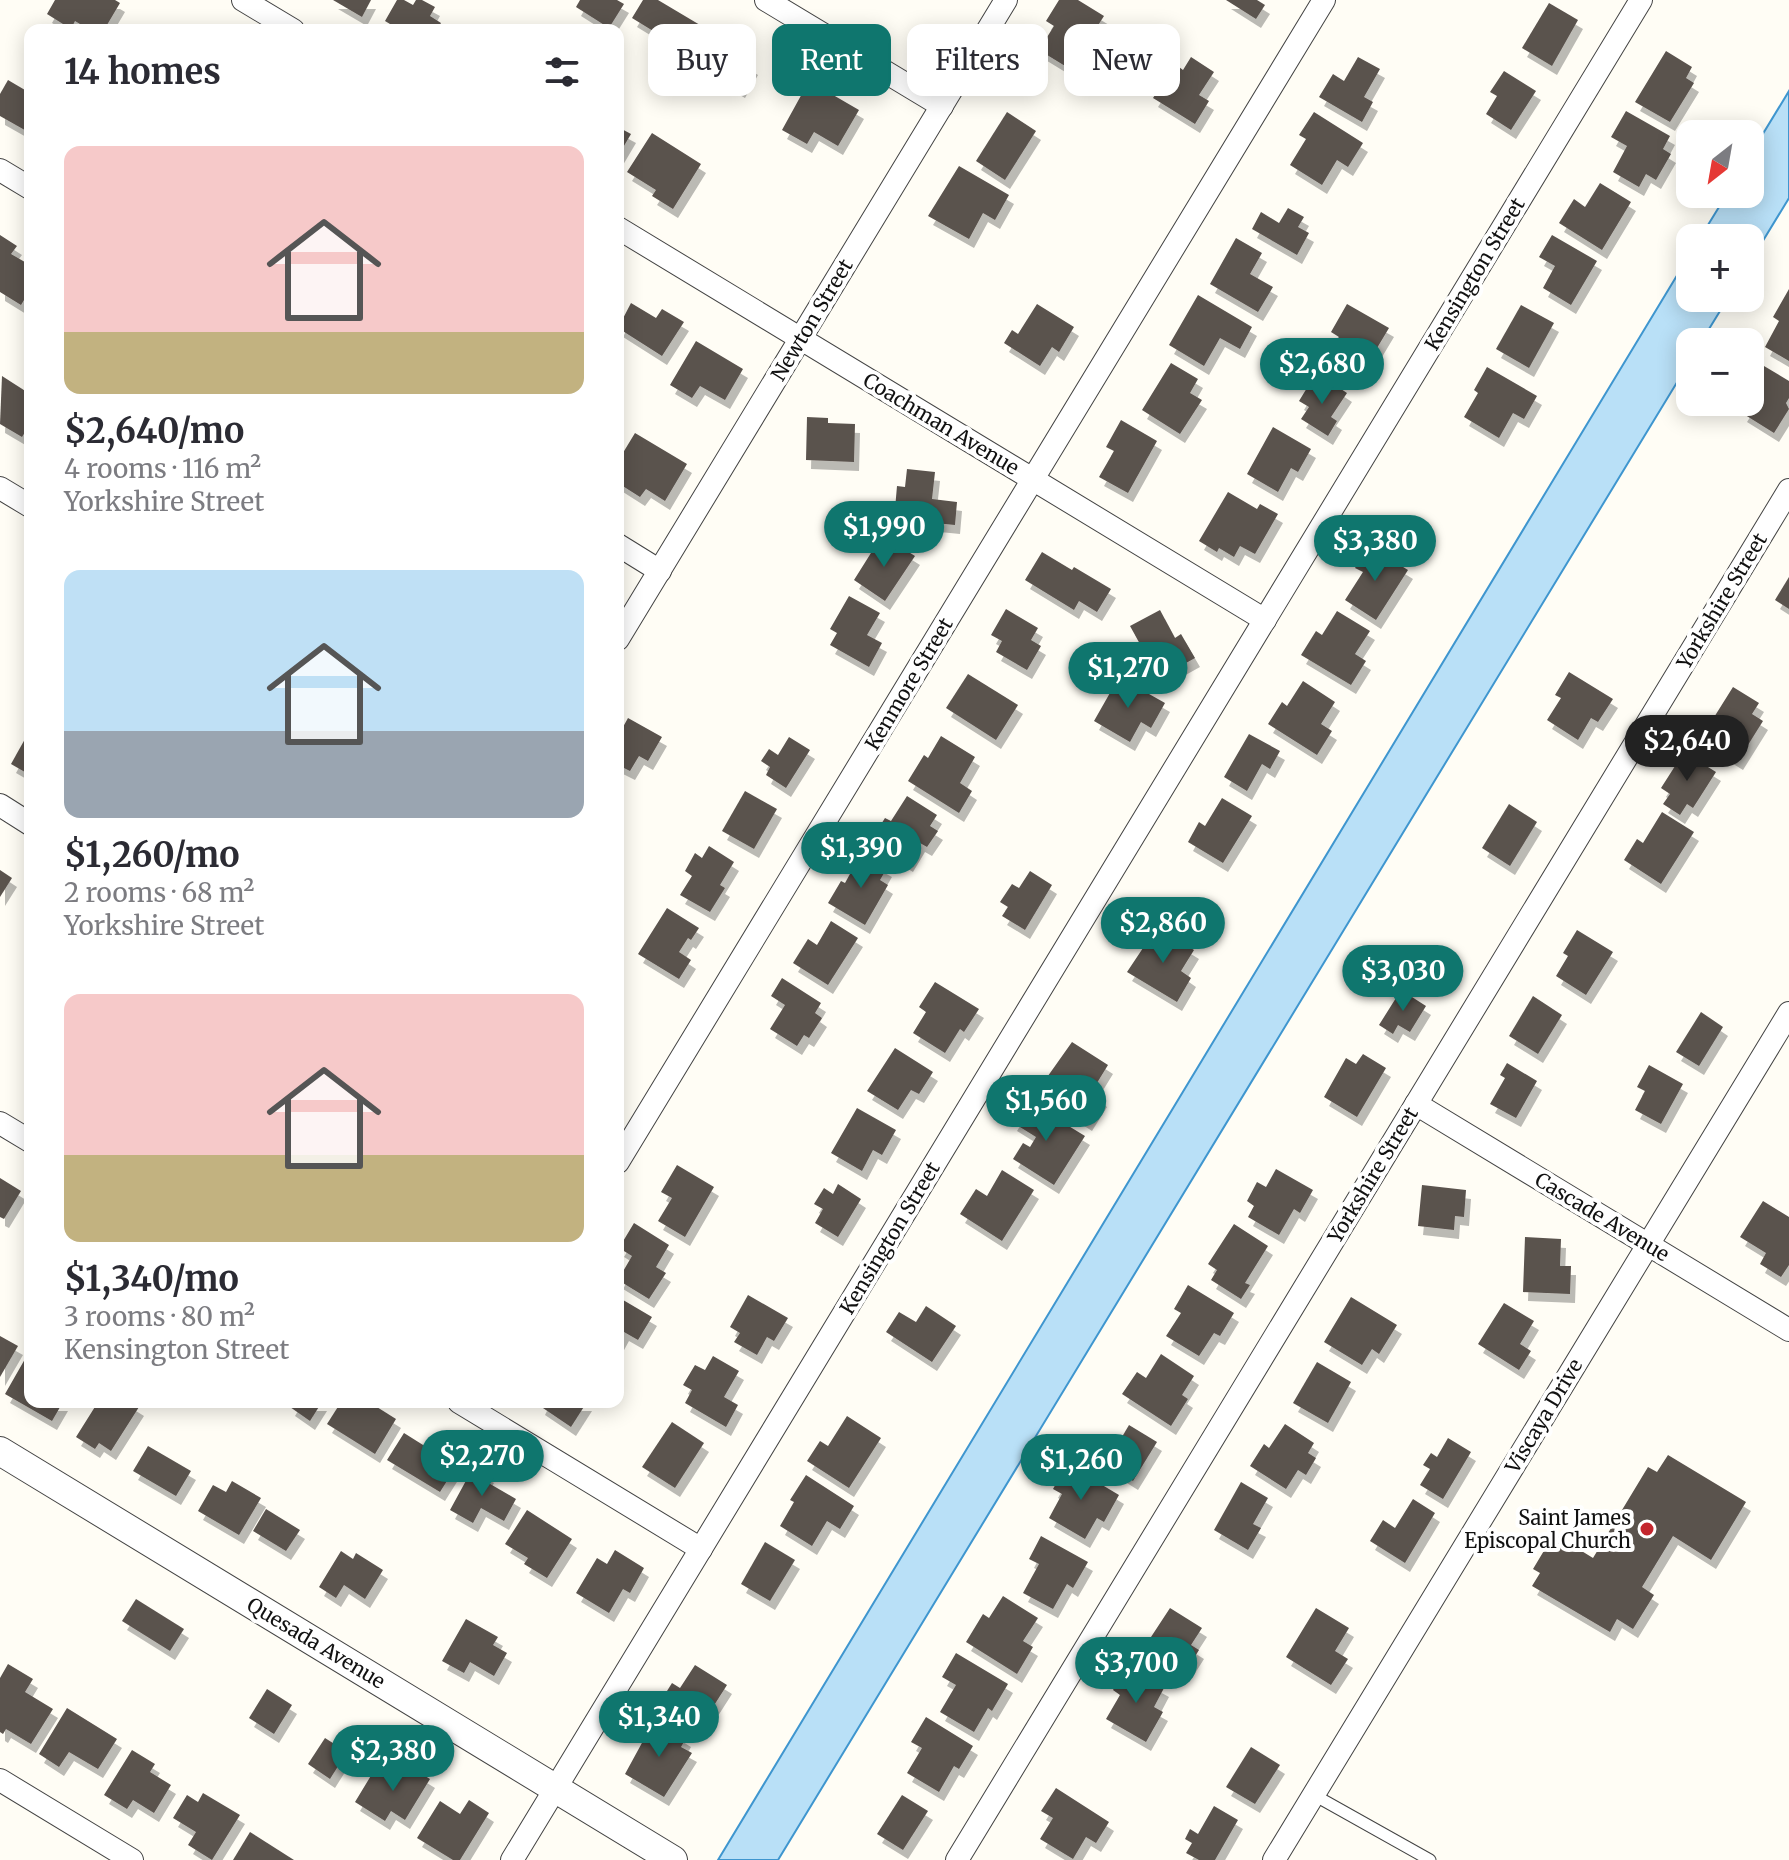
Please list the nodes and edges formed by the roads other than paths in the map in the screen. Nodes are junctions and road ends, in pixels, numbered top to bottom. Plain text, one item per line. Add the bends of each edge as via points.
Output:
1 (243, 0) edge
2 (766, 0) edge
3 (1006, 0) edge
4 (1324, 0) edge
5 (1641, 0) edge
6 (283, 24) edge
7 (942, 106) junction
8 (0, 170) edge
9 (24, 184) edge
10 (624, 232) edge
11 (801, 338) junction
12 (1033, 479) junction
13 (0, 488) edge
14 (1789, 490) edge
15 (24, 502) edge
16 (624, 549) edge
17 (660, 571) junction
18 (1265, 620) junction
19 (624, 629) edge
20 (0, 805) edge
21 (24, 820) edge
22 (1789, 1013) edge
23 (1416, 1104) junction
24 (0, 1123) edge
25 (24, 1137) edge
26 (624, 1152) edge
27 (1648, 1245) junction
28 (1789, 1330) edge
29 (473, 1408) edge
30 (0, 1451) edge
31 (701, 1549) junction
32 (0, 1780) edge
33 (555, 1789) junction
34 (1314, 1795) junction
35 (132, 1860) edge
36 (512, 1860) edge
37 (673, 1860) edge
38 (957, 1860) edge
39 (1274, 1860) edge
40 (1430, 1860) edge

1 - 6 street
2 - 7 street
3 - 7 street, Newton Street
4 - 12 street, Kenmore Street
5 - 18 street, Kensington Street
7 - 11 street, Newton Street
8 - 9 street
10 - 11 street, Coachman Avenue
11 - 12 street, Coachman Avenue
11 - 17 street, Newton Street
12 - 18 street, Coachman Avenue
12 - 26 street, Kenmore Street
13 - 15 street
14 - 23 street, Yorkshire Street
16 - 17 street
17 - 19 street, Newton Street
18 - 31 street, Kensington Street
20 - 21 street
22 - 27 street, Viscaya Drive
23 - 27 street, Cascade Avenue
23 - 38 street, Yorkshire Street
24 - 25 street
27 - 28 street, Cascade Avenue
27 - 34 street, Viscaya Drive
29 - 31 street
30 - 33 street, Quesada Avenue
31 - 33 street, Kensington Street
32 - 35 street
33 - 36 street, Kensington Street
33 - 37 street, Quesada Avenue
34 - 39 street, Viscaya Drive
34 - 40 lane

